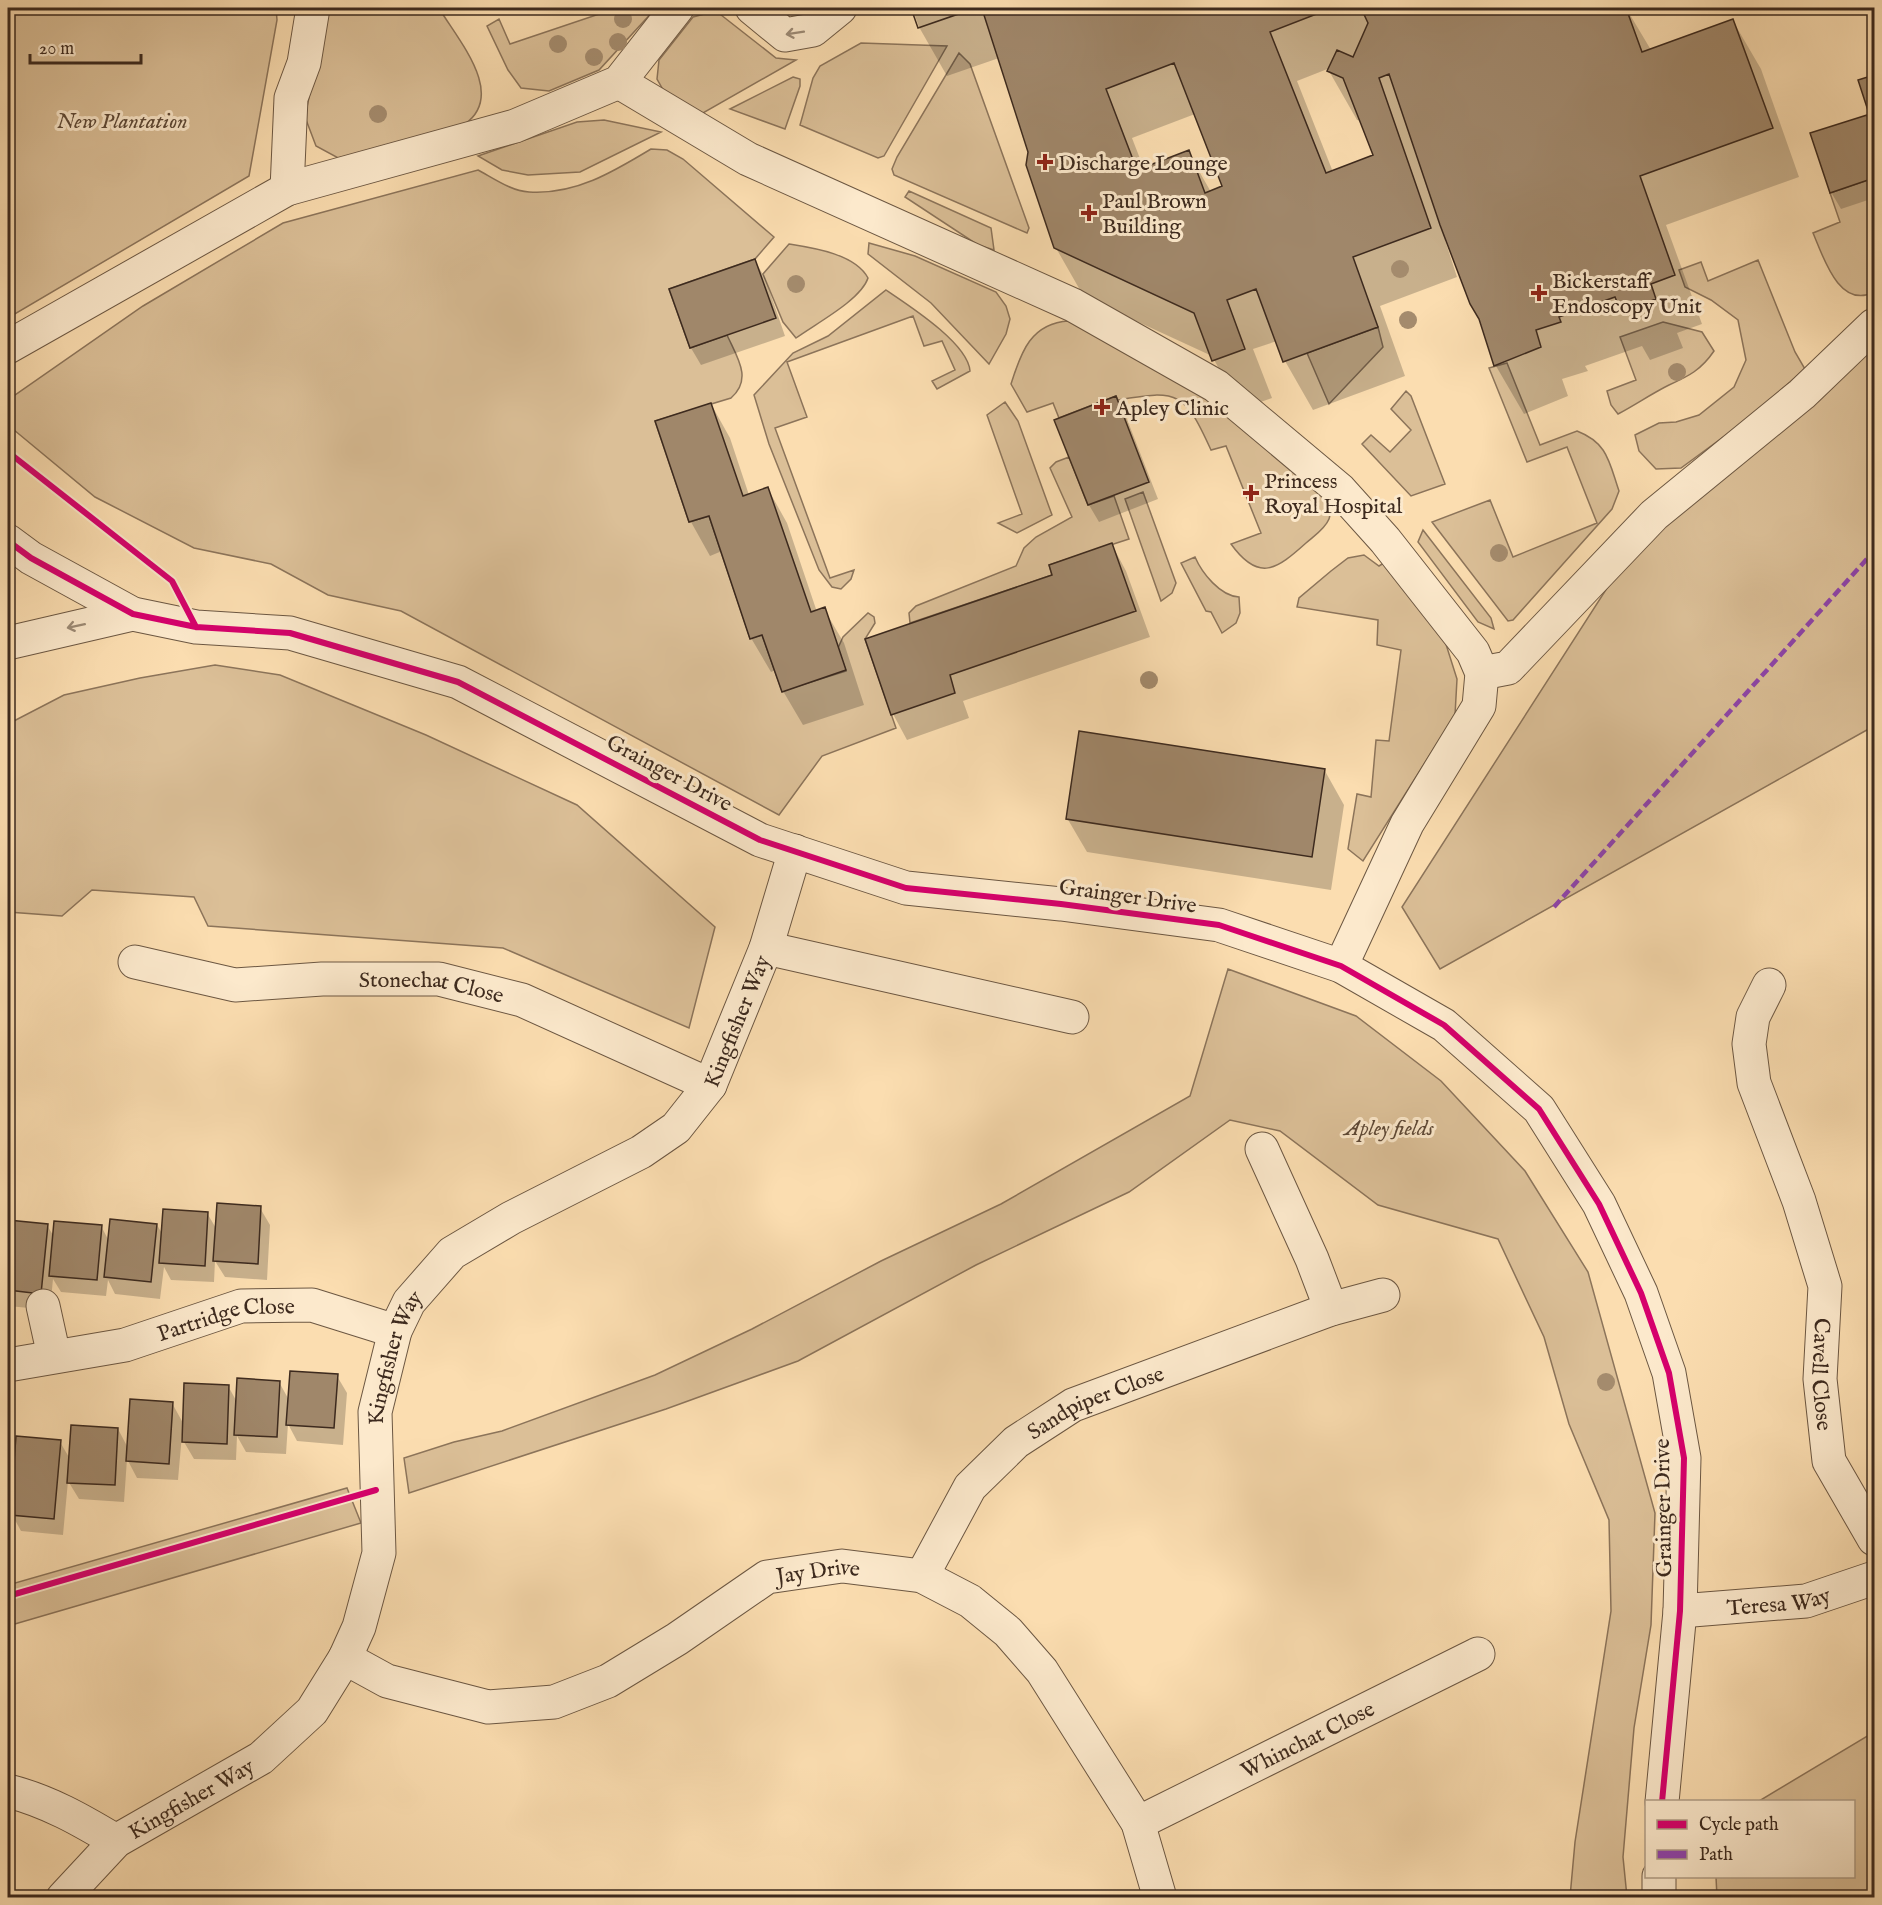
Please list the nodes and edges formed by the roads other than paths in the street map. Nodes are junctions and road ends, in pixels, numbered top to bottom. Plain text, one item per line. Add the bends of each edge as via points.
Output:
1 (313, 8) edge
2 (677, 8) edge
3 (752, 8) edge
4 (840, 8) edge
5 (618, 82) junction
6 (287, 189) junction
7 (1875, 325) edge
8 (8, 347) edge
9 (8, 541) edge
10 (133, 614) junction
11 (8, 643) edge
12 (1482, 673) junction
13 (795, 851) junction
14 (766, 948) junction
15 (135, 962) dead end
16 (1341, 966) junction
17 (1769, 985) dead end
18 (1072, 1017) dead end
19 (710, 1085) junction
20 (1262, 1149) dead end
21 (1383, 1295) dead end
22 (43, 1306) dead end
23 (1331, 1309) junction
24 (395, 1331) junction
25 (54, 1356) junction
26 (8, 1365) edge
27 (1875, 1539) edge
28 (922, 1576) junction
29 (1875, 1578) edge
30 (1680, 1611) junction
31 (1478, 1654) dead end
32 (345, 1658) junction
33 (8, 1791) edge
34 (1662, 1800) edge
35 (1138, 1823) junction
36 (117, 1841) junction
37 (1659, 1878) edge
38 (63, 1898) edge
39 (1160, 1898) edge
40 (1659, 1898) edge

1 - 6 street via 304,63 291,98
2 - 5 street
4 -> 3 street via 813,30 785,34
5 - 6 street via 515,126
5 - 12 street via 748,159 1074,305 1216,386 1340,490 1385,540 1473,652
6 - 8 street
7 - 12 street via 1802,394 1654,515 1508,668
9 - 10 street, Grainger Drive via 31,558
10 -> 11 street, Grainger Drive
10 - 13 street, Grainger Drive via 196,627 290,633 458,682 760,840
12 - 16 street via 1479,706 1407,824
13 - 14 street, Kingfisher Way
13 - 16 street, Grainger Drive via 906,888 1219,926
14 - 18 street
14 - 19 street, Kingfisher Way
15 - 19 street, Stonechat Close via 235,985 322,979 439,979 522,1000
16 - 30 street, Grainger Drive via 1444,1025 1539,1109 1599,1204 1641,1293 1669,1373 1684,1458
17 - 27 street, Cavell Close via 1753,1017 1750,1035 1754,1083 1799,1201 1825,1286 1820,1379 1829,1461
19 - 24 street, Kingfisher Way via 676,1128 641,1152 511,1218 452,1253 409,1302
20 - 23 street
21 - 23 street, Sandpiper Close
22 - 25 street
23 - 28 street, Sandpiper Close via 1073,1406 1016,1442 970,1487
24 - 25 street, Partridge Close via 312,1305 241,1306 125,1345
24 - 32 street, Kingfisher Way via 375,1412 379,1553 359,1627
25 - 26 street, Partridge Close
28 - 32 street, Jay Drive via 842,1566 767,1577 608,1682 554,1702 488,1707 387,1681
28 - 35 street, Jay Drive via 970,1601 1008,1632 1035,1663
29 - 30 street, Teresa Way via 1806,1601
30 - 34 street, Grainger Drive
31 - 35 street, Whinchat Close
32 - 36 street, Kingfisher Way via 312,1711 261,1758
33 - 36 street via 74,1815
35 - 39 street, Jay Drive
36 - 38 street, Kingfisher Way
37 - 40 street

